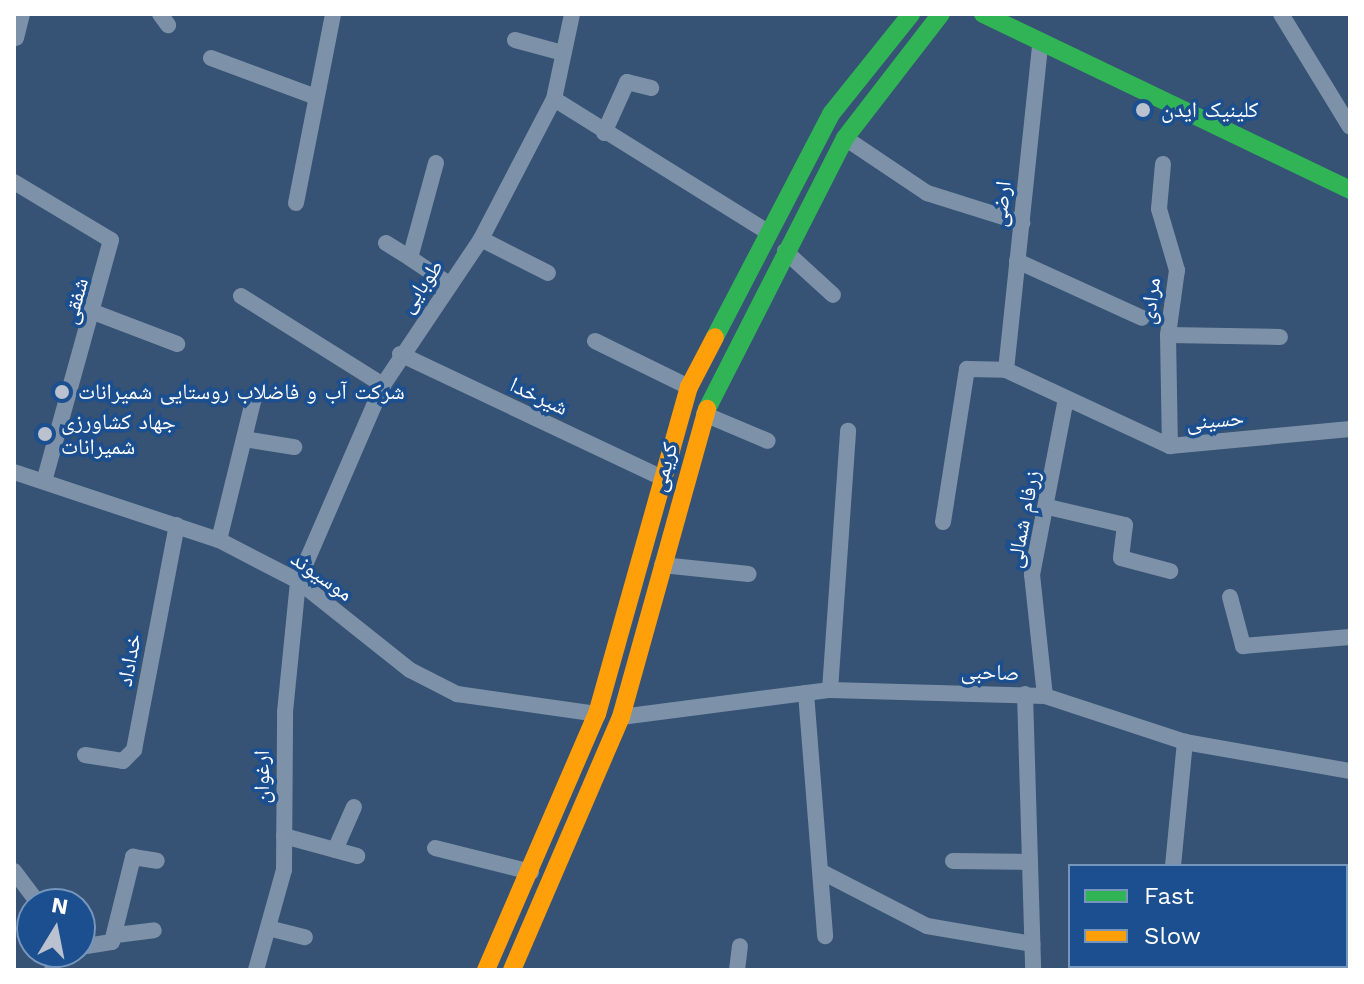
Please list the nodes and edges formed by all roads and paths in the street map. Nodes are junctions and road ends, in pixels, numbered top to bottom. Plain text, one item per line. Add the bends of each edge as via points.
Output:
1 (22, 14) edge
2 (333, 14) edge
3 (572, 14) edge
4 (911, 14) edge
5 (941, 14) edge
6 (983, 14) edge
7 (1281, 14) edge
8 (1008, 21) edge
9 (16, 38) dead end
10 (515, 40) dead end
11 (1040, 44) junction
12 (563, 53) junction
13 (211, 58) dead end
14 (651, 88) dead end
15 (316, 97) junction
16 (554, 99) junction
17 (1350, 127) edge
18 (604, 133) junction
19 (845, 138) junction
20 (436, 163) dead end
21 (1163, 164) dead end
22 (1326, 175) junction
23 (14, 182) edge
24 (1350, 182) edge
25 (1350, 190) edge
26 (296, 203) dead end
27 (1022, 223) junction
28 (768, 232) junction
29 (481, 239) junction
30 (386, 243) dead end
31 (785, 251) junction
32 (410, 258) junction
33 (1017, 261) junction
34 (548, 273) dead end
35 (449, 284) junction
36 (833, 295) dead end
37 (241, 296) dead end
38 (96, 313) junction
39 (1142, 318) dead end
40 (1168, 335) junction
41 (1280, 337) dead end
42 (595, 341) dead end
43 (177, 344) dead end
44 (400, 354) junction
45 (1006, 370) junction
46 (383, 385) junction
47 (689, 387) junction
48 (254, 397) dead end
49 (1066, 398) junction
50 (704, 414) junction
51 (1350, 429) edge
52 (848, 431) dead end
53 (244, 439) junction
54 (768, 441) dead end
55 (1170, 446) junction
56 (294, 447) dead end
57 (14, 472) edge
58 (660, 477) junction
59 (44, 481) junction
60 (1048, 507) junction
61 (943, 522) dead end
62 (177, 525) junction
63 (219, 540) junction
64 (662, 565) junction
65 (1170, 571) dead end
66 (749, 574) dead end
67 (298, 581) junction
68 (1230, 597) dead end
69 (1350, 637) edge
70 (830, 690) junction
71 (806, 693) junction
72 (1025, 694) junction
73 (1045, 696) junction
74 (597, 714) junction
75 (621, 717) junction
76 (1185, 742) junction
77 (85, 755) dead end
78 (1350, 771) edge
79 (354, 807) dead end
80 (284, 836) junction
81 (435, 848) dead end
82 (335, 850) junction
83 (357, 856) dead end
84 (157, 861) dead end
85 (953, 861) dead end
86 (1030, 862) junction
87 (1173, 864) edge
88 (14, 871) edge
89 (820, 871) junction
90 (531, 872) junction
91 (27, 888) edge
92 (268, 928) junction
93 (154, 930) dead end
94 (116, 935) junction
95 (825, 936) dead end
96 (305, 937) dead end
97 (96, 942) edge
98 (1032, 944) junction
99 (740, 946) dead end
100 (256, 970) edge
101 (486, 970) edge
102 (512, 970) edge
103 (737, 970) edge
104 (1033, 970) edge

1 - 9 street
2 - 15 street
3 - 12 street, طوبایی
4 - 28 main road, کریمی via 831,114
5 - 19 main road, کریمی
6 - 8 main road
7 - 17 street
8 - 11 main road
10 - 12 street
11 - 22 main road
11 - 27 street, ارضی
12 - 16 street, طوبایی
13 - 15 street
14 - 18 street via 627,82
15 - 26 street
16 - 18 street
16 - 29 street, طوبایی
18 - 28 street
19 - 27 street via 927,193
19 - 31 main road, کریمی
20 - 32 street
21 - 40 street, مرادی via 1159,209 1177,270
22 - 24 main road
22 - 25 main road
23 - 38 street, شفقی via 111,240
27 - 33 street, ارضی
28 - 47 main road, کریمی
29 - 34 street
29 - 35 street, طوبایی
30 - 32 street
31 - 36 street
31 - 50 main road, کریمی
32 - 35 street
33 - 39 street
33 - 45 street, ارضی
35 - 44 street, طوبایی
37 - 46 street
38 - 43 street
38 - 59 street, شفقی
40 - 41 street
40 - 55 street, مرادی
42 - 47 street
44 - 46 street, طوبایی
44 - 58 street, شیرخدا
45 - 49 street, حسینی
45 - 61 street via 967,369
46 - 67 street, طوبایی
47 - 58 main road, کریمی
48 - 53 street
49 - 55 street, حسینی
49 - 60 street, زرفام شمالی
50 - 54 street
50 - 64 main road, کریمی
51 - 55 street, حسینی
52 - 70 street
53 - 56 street
53 - 63 street
57 - 59 street, موسیوند
58 - 74 main road, کریمی
59 - 62 street, موسیوند
60 - 65 street via 1125,525 1121,558
60 - 73 street, زرفام شمالی via 1032,575
62 - 63 street, موسیوند
62 - 77 street, خداداد via 134,750 123,761
63 - 67 street, موسیوند
64 - 66 street
64 - 75 main road, کریمی
67 - 74 street, موسیوند via 410,670 457,694
67 - 80 street, ارغوان via 285,712
68 - 69 street via 1243,646
70 - 71 street, صاحبی
70 - 72 street, صاحبی
71 - 75 street, صاحبی
71 - 89 street
72 - 73 street, صاحبی
72 - 86 street
73 - 76 street, صاحبی
74 - 75 main road
74 - 90 main road, کریمی
75 - 102 main road, کریمی
76 - 78 street, صاحبی
76 - 87 street
79 - 82 street
80 - 82 street
80 - 92 street, ارغوان via 283,876
81 - 90 street
82 - 83 street
84 - 94 street via 131,860
85 - 86 street
86 - 98 street
88 - 91 street
89 - 95 street
89 - 98 street via 927,926
90 - 101 main road, کریمی
92 - 96 street
92 - 100 street, ارغوان
93 - 94 street
94 - 97 street
98 - 104 street
99 - 103 street

